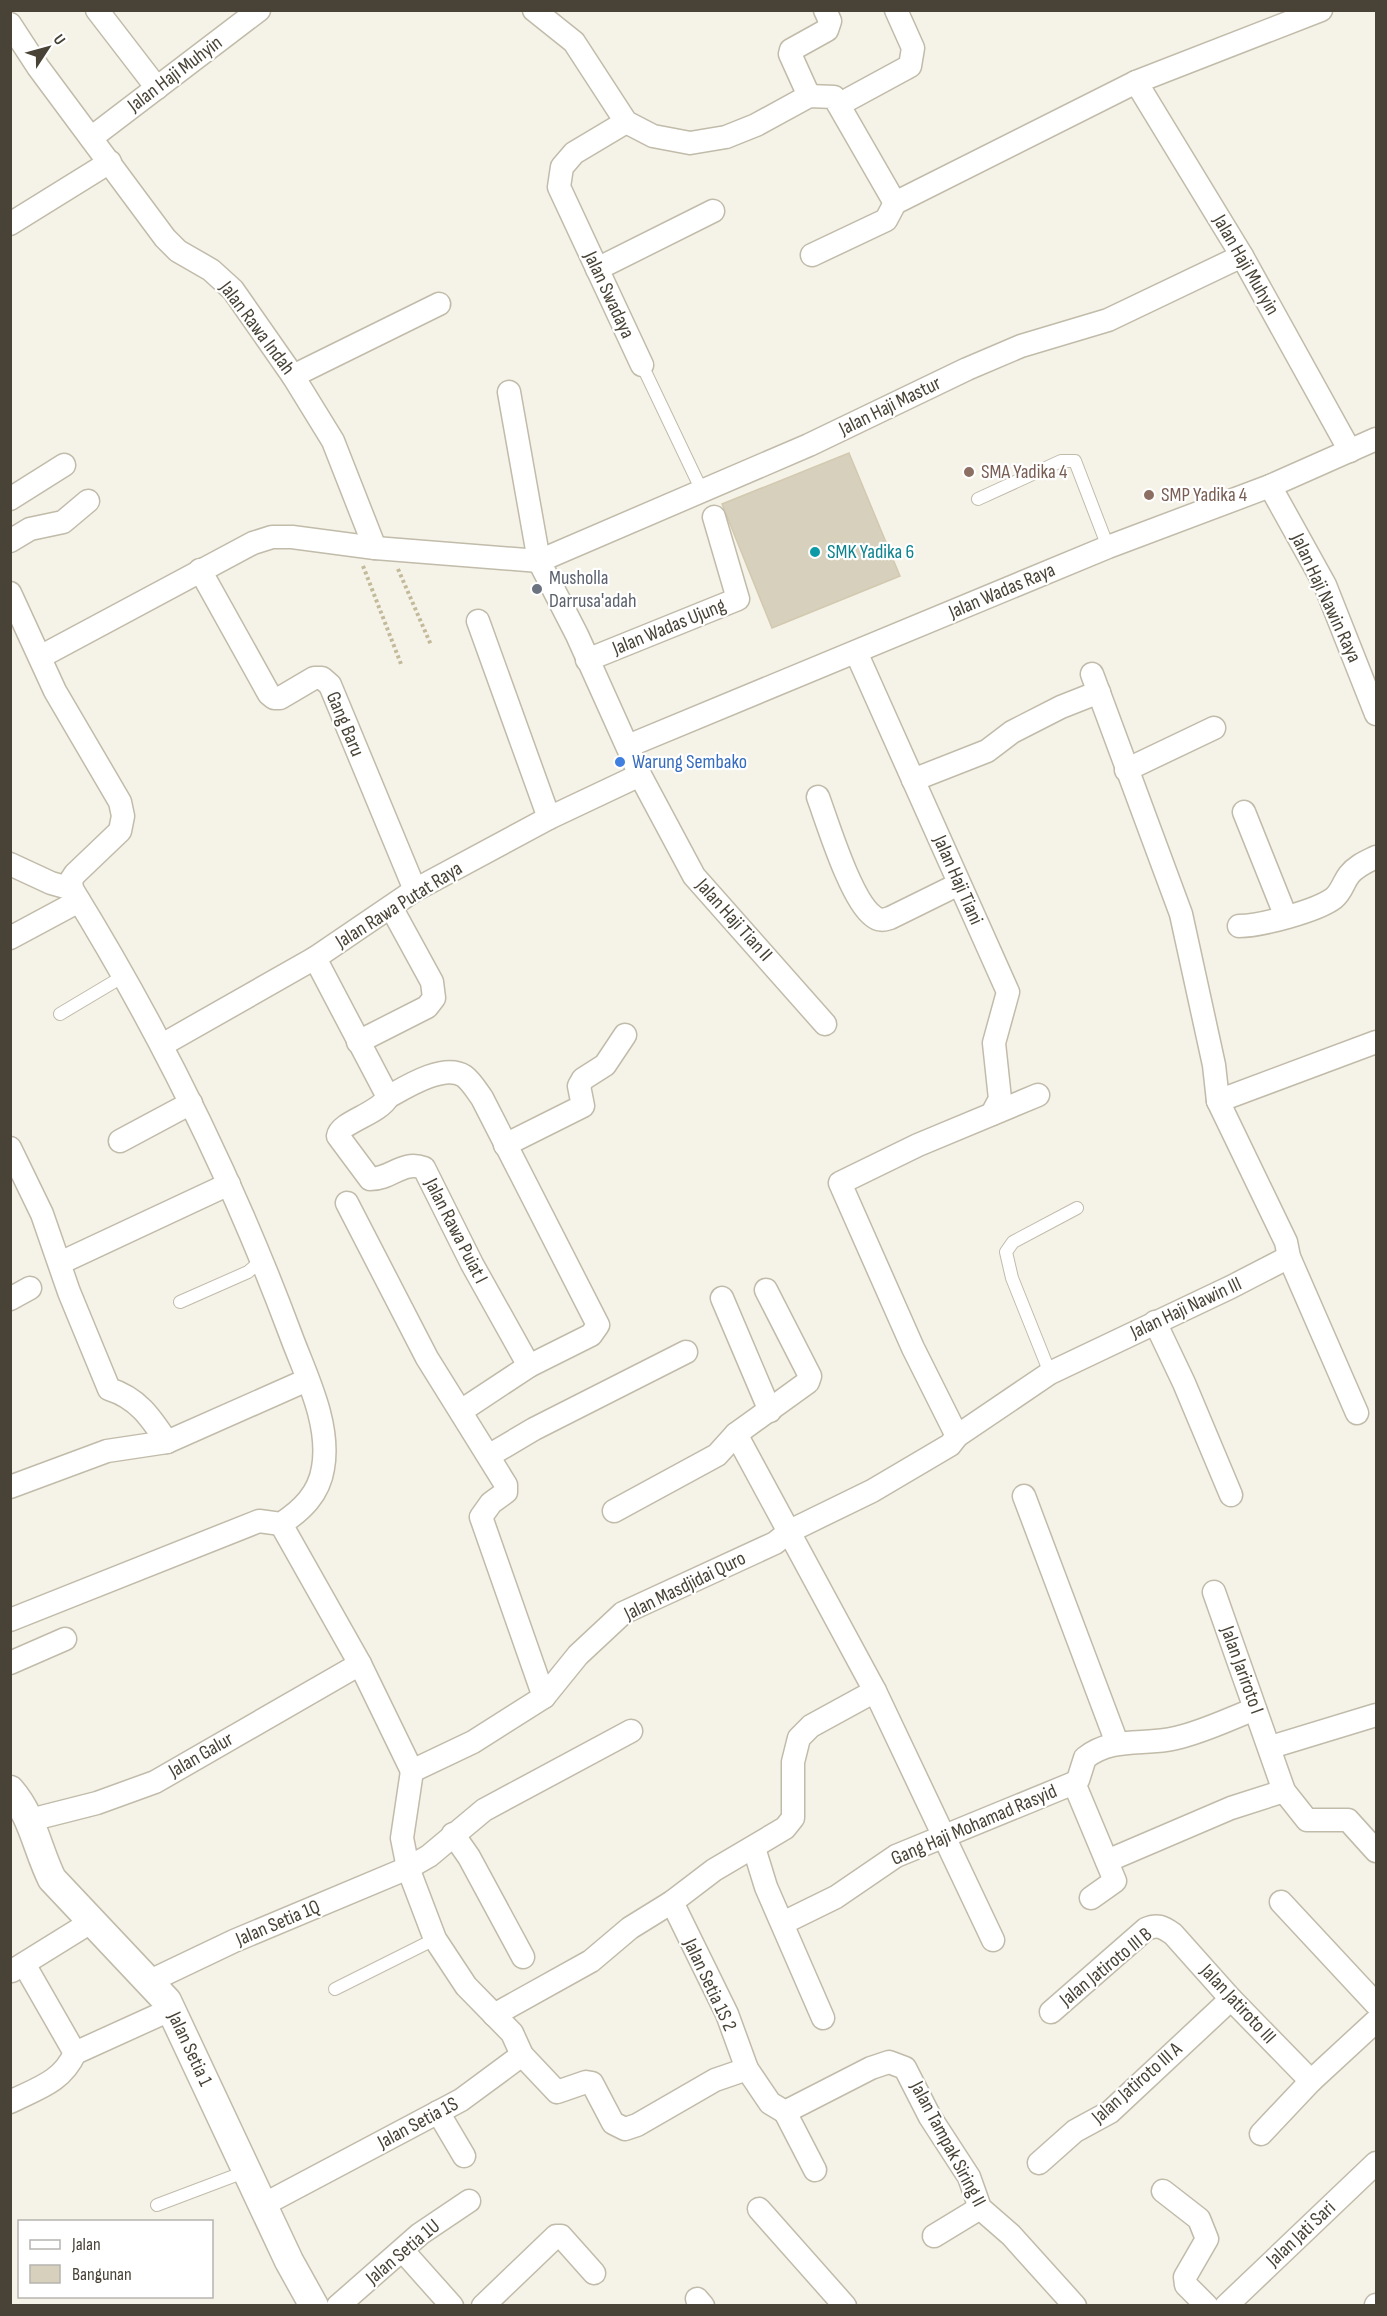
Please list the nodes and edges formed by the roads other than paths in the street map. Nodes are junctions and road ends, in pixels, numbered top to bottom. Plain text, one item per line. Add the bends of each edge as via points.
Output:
1 (97, 10) edge
2 (259, 10) edge
3 (534, 10) edge
4 (825, 10) edge
5 (896, 10) edge
6 (1321, 10) edge
7 (1271, 19) edge
8 (10, 24) edge
9 (1136, 82) junction
10 (157, 88) junction
11 (809, 96) junction
12 (840, 104) junction
13 (627, 122) junction
14 (91, 138) junction
15 (110, 162) junction
16 (895, 204) junction
17 (713, 211) dead end
18 (10, 224) edge
19 (812, 255) dead end
20 (1242, 256) junction
21 (597, 269) junction
22 (439, 304) dead end
23 (642, 365) joint
24 (293, 376) junction
25 (509, 392) dead end
26 (1377, 440) edge
27 (1350, 451) junction
28 (64, 465) dead end
29 (1270, 486) junction
30 (703, 493) junction
31 (10, 499) edge
32 (978, 499) dead end
33 (88, 501) dead end
34 (714, 517) dead end
35 (10, 541) edge
36 (373, 547) junction
37 (1108, 547) junction
38 (539, 561) junction
39 (201, 570) junction
40 (10, 593) edge
41 (17, 620) edge
42 (478, 621) dead end
43 (856, 652) junction
44 (40, 657) junction
45 (588, 660) junction
46 (1377, 714) edge
47 (1214, 728) dead end
48 (628, 746) junction
49 (1126, 770) junction
50 (640, 775) junction
51 (913, 780) junction
52 (818, 797) dead end
53 (1244, 812) dead end
54 (549, 818) junction
55 (1377, 857) edge
56 (10, 864) edge
57 (959, 884) junction
58 (415, 890) junction
59 (75, 895) junction
60 (391, 907) junction
61 (1286, 917) junction
62 (1239, 926) dead end
63 (10, 938) edge
64 (315, 958) junction
65 (122, 977) junction
66 (60, 1014) dead end
67 (825, 1024) dead end
68 (625, 1035) dead end
69 (358, 1042) junction
70 (1377, 1042) edge
71 (162, 1045) junction
72 (1038, 1095) dead end
73 (388, 1097) junction
74 (1218, 1101) junction
75 (192, 1104) junction
76 (992, 1114) junction
77 (120, 1141) dead end
78 (506, 1145) junction
79 (10, 1148) edge
80 (229, 1184) junction
81 (346, 1203) dead end
82 (1077, 1208) dead end
83 (1289, 1257) junction
84 (262, 1260) junction
85 (60, 1263) junction
86 (30, 1288) dead end
87 (766, 1290) dead end
88 (722, 1298) dead end
89 (10, 1299) edge
90 (180, 1302) dead end
91 (1155, 1322) junction
92 (686, 1352) dead end
93 (529, 1366) junction
94 (1050, 1373) junction
95 (307, 1380) junction
96 (461, 1411) junction
97 (770, 1411) junction
98 (1357, 1413) dead end
99 (736, 1434) junction
100 (957, 1436) junction
101 (167, 1442) junction
102 (490, 1455) junction
103 (10, 1487) edge
104 (1231, 1495) dead end
105 (1024, 1496) dead end
106 (614, 1511) dead end
107 (281, 1524) junction
108 (790, 1530) junction
109 (1214, 1592) dead end
110 (10, 1620) edge
111 (65, 1639) dead end
112 (10, 1663) edge
113 (360, 1664) junction
114 (874, 1691) junction
115 (544, 1697) junction
116 (1255, 1708) junction
117 (1377, 1714) edge
118 (631, 1731) dead end
119 (1116, 1743) junction
120 (1271, 1747) junction
121 (412, 1771) junction
122 (1074, 1783) junction
123 (10, 1790) edge
124 (1284, 1791) junction
125 (30, 1820) junction
126 (453, 1834) junction
127 (941, 1836) junction
128 (754, 1848) junction
129 (1377, 1851) edge
130 (1107, 1861) junction
131 (408, 1868) junction
132 (1090, 1898) dead end
133 (672, 1902) junction
134 (1281, 1902) dead end
135 (91, 1922) junction
136 (783, 1923) junction
137 (1163, 1927) joint
138 (435, 1939) junction
139 (993, 1940) dead end
140 (523, 1957) dead end
141 (17, 1968) edge
142 (148, 1982) junction
143 (335, 1989) dead end
144 (1231, 1999) junction
145 (1377, 2004) edge
146 (172, 2009) junction
147 (1050, 2012) dead end
148 (494, 2014) junction
149 (823, 2018) dead end
150 (1377, 2021) edge
151 (75, 2053) junction
152 (522, 2055) junction
153 (747, 2069) junction
154 (1311, 2081) junction
155 (10, 2102) edge
156 (438, 2112) junction
157 (784, 2112) junction
158 (1261, 2134) dead end
159 (464, 2156) dead end
160 (1039, 2163) dead end
161 (1377, 2163) edge
162 (815, 2170) dead end
163 (247, 2171) junction
164 (1163, 2191) dead end
165 (469, 2200) dead end
166 (157, 2205) dead end
167 (263, 2205) junction
168 (981, 2208) junction
169 (759, 2209) dead end
170 (934, 2236) dead end
171 (403, 2251) junction
172 (594, 2273) dead end
173 (314, 2306) edge
174 (338, 2306) edge
175 (452, 2306) edge
176 (483, 2306) edge
177 (845, 2306) edge
178 (1075, 2306) edge
179 (1207, 2306) edge
180 (1226, 2306) edge

1 - 10 street
2 - 10 street, Jalan Haji Muhyin
3 - 13 street via 574,42
4 - 11 street via 830,21 827,30 790,54
5 - 12 street via 913,48 910,66
6 - 7 street
7 - 9 street
8 - 14 street, Jalan Rawa Indah
9 - 16 street
9 - 20 street, Jalan Haji Muhyin
10 - 14 street, Jalan Haji Muhyin
11 - 12 street via 828,95
11 - 13 street via 726,137 690,143 653,136
12 - 16 street
13 - 21 street, Jalan Swadaya via 574,153 562,167 559,187
14 - 15 street, Jalan Rawa Indah
15 - 18 street
15 - 24 street, Jalan Rawa Indah via 165,238 232,290
16 - 19 street via 886,220
17 - 21 street
20 - 27 street, Jalan Haji Muhyin
20 - 30 street, Jalan Haji Mastur via 1108,320 1021,346 967,369
21 - 23 street, Jalan Swadaya
22 - 24 street
23 - 30 lane, Jalan Swadaya
24 - 36 street, Jalan Rawa Indah via 333,441
25 - 38 street, Jalan Haji Tian II
26 - 27 street, Jalan Wadas Raya
27 - 29 street, Jalan Wadas Raya
28 - 31 street
29 - 37 street, Jalan Wadas Raya
29 - 46 street, Jalan Haji Nawin Raya via 1325,585
30 - 38 street, Jalan Haji Mastur
32 - 37 lane via 1061,461 1075,462
33 - 35 street via 63,522 30,529
34 - 45 street, Jalan Wadas Ujung via 738,599
36 - 38 street
36 - 39 street via 272,537
37 - 43 street, Jalan Wadas Raya
38 - 45 street, Jalan Haji Tian II
39 - 44 street
39 - 58 street, Gang Baru via 274,698 314,678 322,678 330,685
40 - 41 street
41 - 44 street
42 - 54 street
43 - 48 street, Jalan Wadas Raya
43 - 51 street, Jalan Haji Tiani
44 - 59 street via 55,691 120,802 123,816 120,831 71,880
45 - 48 street, Jalan Haji Tian II
47 - 49 street
48 - 50 street, Jalan Haji Tian II
49 - 51 street via 1095,683 987,751
49 - 74 street via 1180,914 1214,1065
50 - 54 street, Jalan Rawa Putat Raya
50 - 67 street, Jalan Haji Tian II via 694,876
51 - 57 street, Jalan Haji Tiani
52 - 57 street via 846,870 865,909 874,917 890,918
53 - 61 street
54 - 58 street, Jalan Rawa Putat Raya
55 - 61 street via 1357,866 1332,900
56 - 59 street
57 - 76 street, Jalan Haji Tiani via 1008,992 994,1043 1000,1100
58 - 60 street, Jalan Rawa Putat Raya
59 - 63 street
59 - 65 street
60 - 64 street, Jalan Rawa Putat Raya
60 - 69 street via 432,982 434,998 427,1007
61 - 62 street
64 - 69 street
64 - 71 street, Jalan Rawa Putat Raya
65 - 66 lane
65 - 71 street
68 - 78 street via 605,1065 583,1079 579,1086 583,1106
69 - 73 street
70 - 74 street
71 - 75 street
72 - 76 street
73 - 78 street, Jalan Rawa Puiat I via 437,1072 464,1076 482,1098
73 - 93 street, Jalan Rawa Puiat I via 383,1105 343,1128 338,1136 370,1179 405,1165 424,1168
74 - 83 street via 1286,1242
75 - 77 street
75 - 80 street
76 - 100 street via 840,1183
78 - 93 street, Jalan Rawa Puiat I via 598,1325 591,1335
79 - 85 street via 42,1214
80 - 84 street
80 - 85 street
81 - 96 street via 427,1358
82 - 94 lane via 1013,1242 1006,1252 1006,1263
83 - 91 street, Jalan Haji Nawin III
83 - 98 street
84 - 90 lane via 248,1272
84 - 95 street
85 - 101 street via 109,1389 124,1394 147,1411
86 - 89 street
87 - 97 street via 810,1376 805,1385
88 - 97 street
91 - 94 street, Jalan Haji Nawin III
91 - 104 street
92 - 102 street
93 - 96 street
94 - 100 street, Jalan Haji Nawin III
95 - 101 street
95 - 107 street via 323,1432 323,1469 304,1508
96 - 102 street
97 - 99 street
99 - 106 street via 717,1455
99 - 108 street
100 - 108 street, Jalan Haji Nawin III via 950,1445 872,1491
101 - 103 street via 108,1451
102 - 115 street via 507,1489 481,1517
105 - 119 street
107 - 110 street via 259,1521
107 - 113 street
108 - 114 street
108 - 115 street, Jalan Masdjidai Quro via 775,1543 623,1613 578,1655
109 - 116 street, Jalan Jariroto I
111 - 112 street
113 - 121 street
113 - 125 street, Jalan Galur via 155,1782 97,1803
114 - 127 street
114 - 128 street via 812,1726 799,1738 793,1762 793,1818 785,1828
115 - 121 street, Jalan Masdjidai Quro via 473,1742
116 - 119 street via 1172,1739
116 - 120 street, Jalan Jariroto I
117 - 120 street
118 - 126 street, Jalan Setia 1Q via 484,1810
119 - 122 street via 1085,1758
120 - 124 street, Jalan Jariroto I
121 - 131 street via 402,1838
122 - 127 street, Gang Haji Mohamad Rasyid
122 - 130 street
123 - 125 street, Jalan Setia 1
124 - 129 street via 1307,1820 1348,1820
124 - 130 street via 1230,1808
125 - 135 street, Jalan Setia 1 via 52,1879
126 - 131 street, Jalan Setia 1Q via 429,1856
126 - 140 street
127 - 136 street, Gang Haji Mohamad Rasyid via 896,1856 836,1897
127 - 139 street
128 - 133 street via 714,1869
128 - 136 street
130 - 132 street via 1115,1881
131 - 138 street
131 - 142 street, Jalan Setia 1Q via 234,1941
133 - 148 street via 630,1928 591,1960
133 - 153 street, Jalan Setia 1S 2 via 727,2014
134 - 145 street
135 - 141 street
135 - 142 street, Jalan Setia 1
136 - 149 street
137 - 144 street, Jalan Jatiroto III
137 - 147 street, Jalan Jatiroto III B via 1146,1929
138 - 143 lane
138 - 148 street via 466,1986
141 - 151 street
142 - 146 street, Jalan Setia 1
144 - 154 street, Jalan Jatiroto III
144 - 160 street, Jalan Jatiroto III A via 1110,2112 1075,2132
146 - 151 street
146 - 163 street, Jalan Setia 1
148 - 152 street via 512,2033
150 - 154 street
151 - 155 street via 59,2078
152 - 153 street via 557,2092 592,2083 613,2122 625,2130 715,2080
152 - 156 street, Jalan Setia 1S
153 - 157 street via 770,2103
154 - 158 street
156 - 159 street
156 - 167 street, Jalan Setia 1S
157 - 162 street
157 - 168 street, Jalan Tampak Siring II via 871,2068 897,2063 911,2075 930,2117 969,2177
161 - 180 street, Jalan Jati Sari
163 - 166 lane
163 - 167 street, Jalan Setia 1
164 - 179 street via 1199,2219 1207,2239 1185,2277 1186,2285
165 - 171 street, Jalan Setia 1U via 420,2234
167 - 173 street, Jalan Setia 1
168 - 170 street
168 - 178 street, Jalan Tampak Siring II
169 - 177 street
171 - 174 street, Jalan Setia 1U
171 - 175 street
172 - 176 street via 561,2236 556,2236

